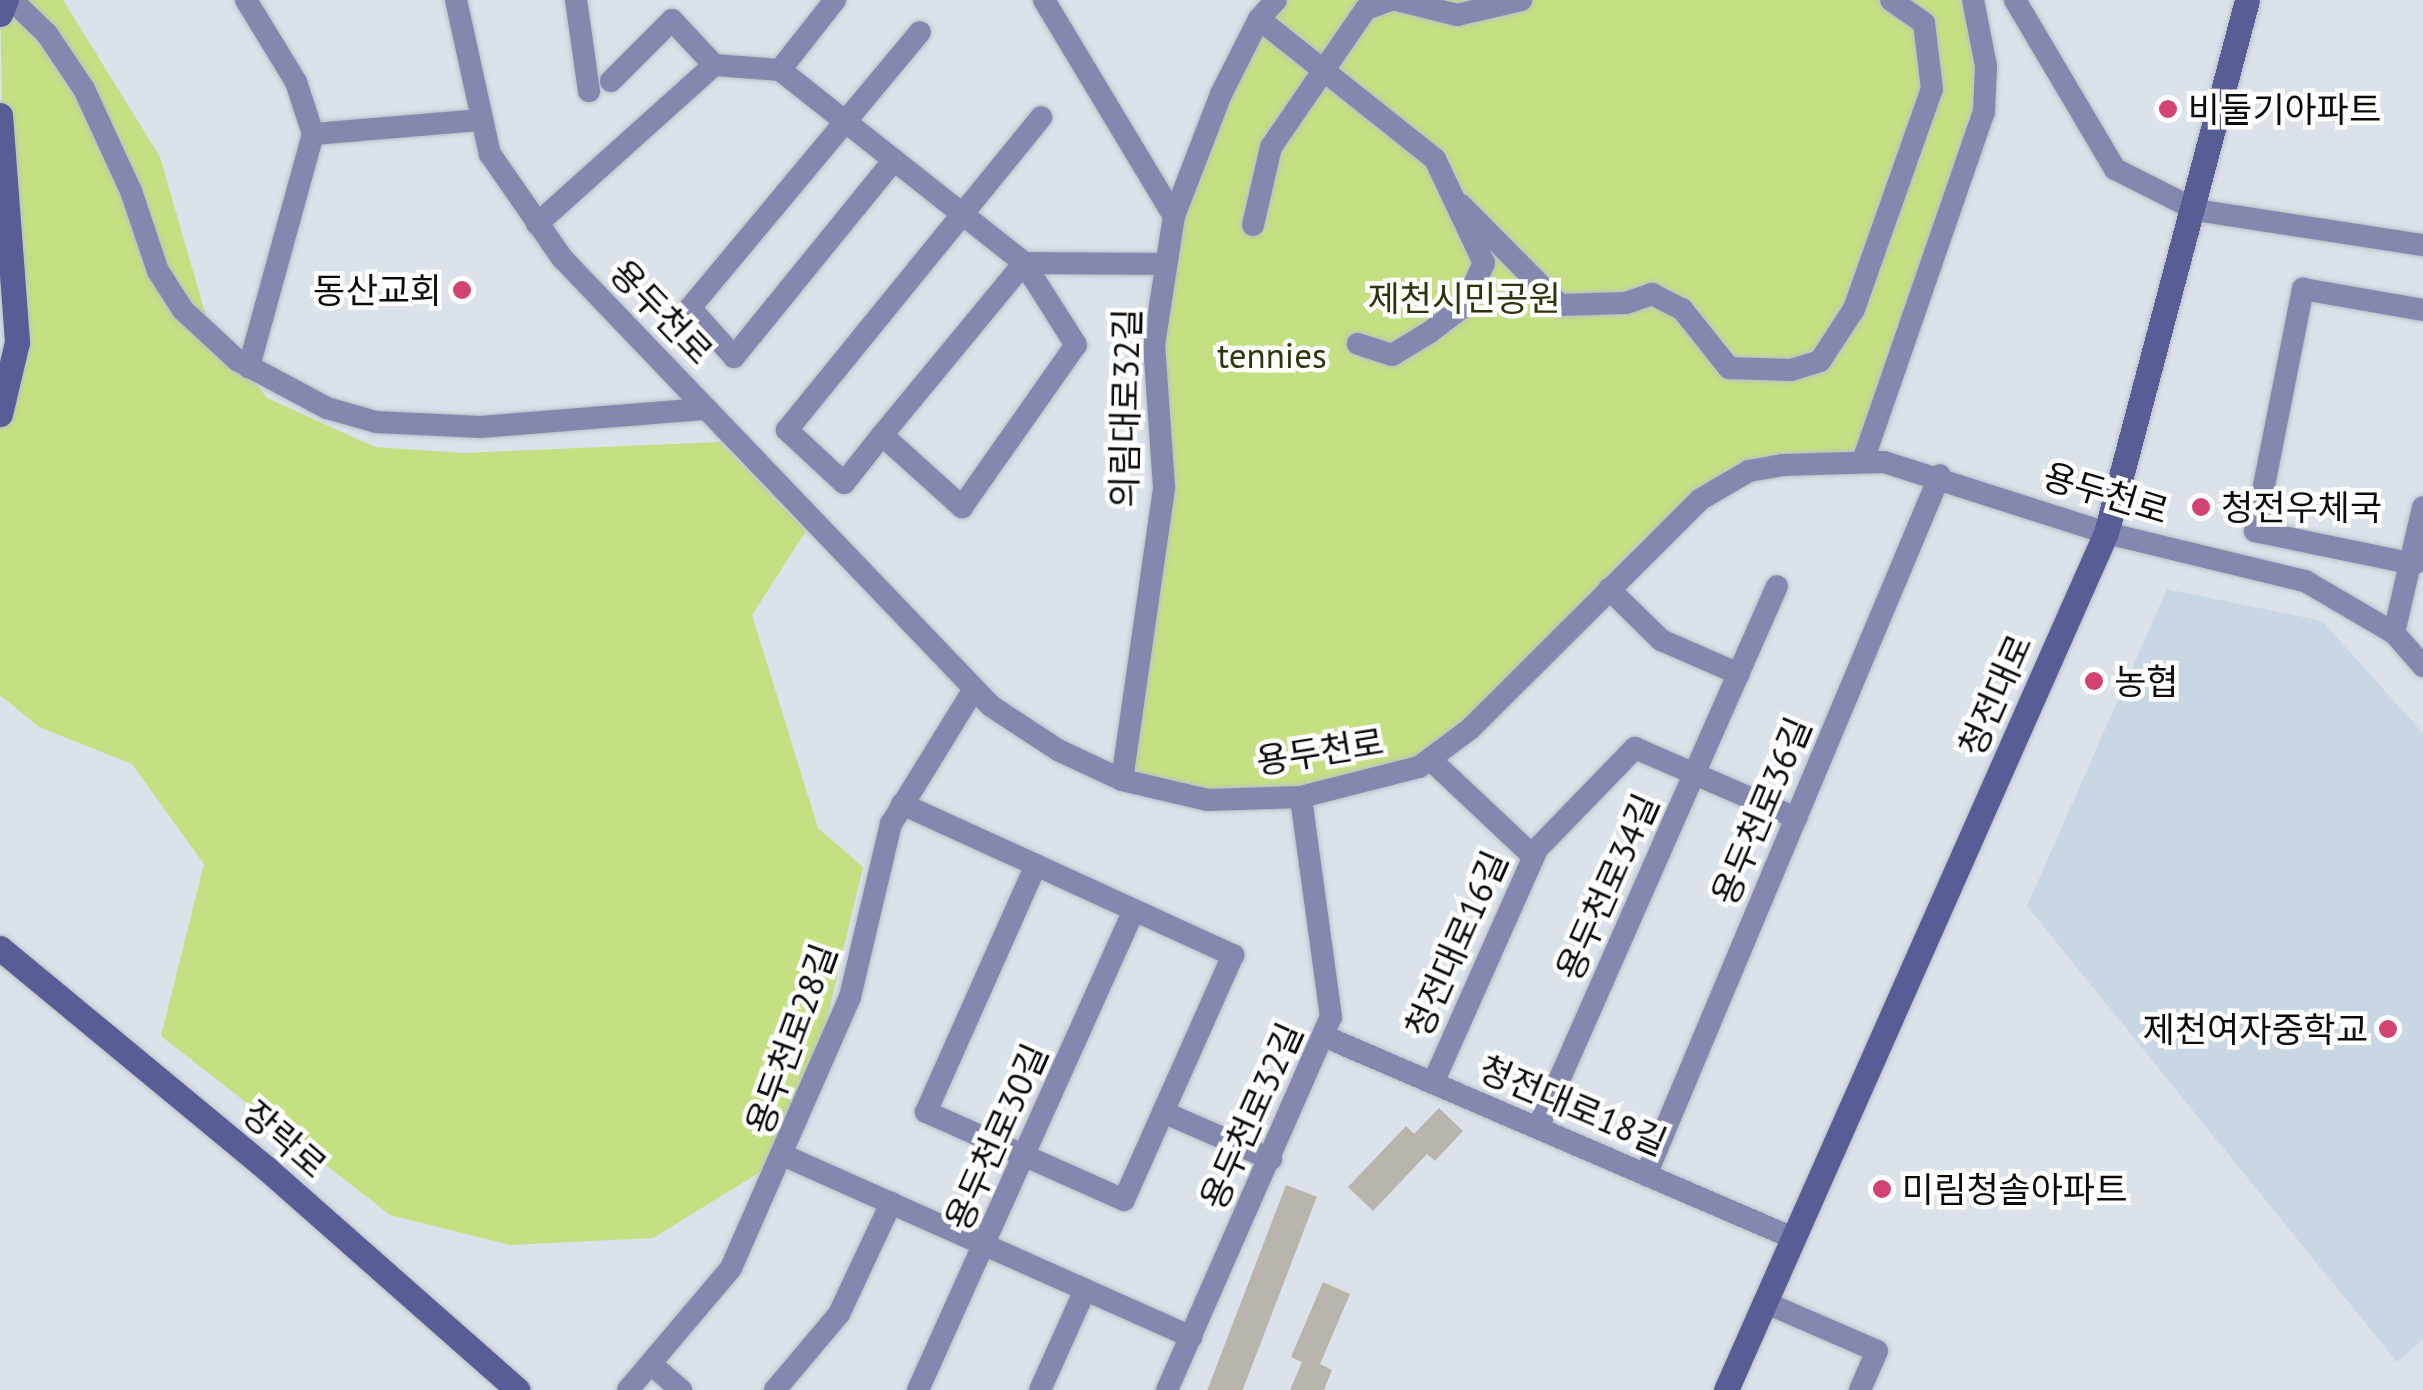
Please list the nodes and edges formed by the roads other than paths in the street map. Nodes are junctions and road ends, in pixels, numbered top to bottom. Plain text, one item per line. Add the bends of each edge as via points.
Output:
1 (9, 0) edge
2 (246, 0) edge
3 (456, 0) edge
4 (576, 0) edge
5 (836, 0) edge
6 (1044, 0) edge
7 (1276, 0) edge
8 (1394, 0) edge
9 (1520, 0) edge
10 (1891, 0) edge
11 (1973, 0) edge
12 (2016, 0) edge
13 (2247, 0) edge
14 (0, 14) edge
15 (1259, 19) junction
16 (920, 32) dead end
17 (714, 65) junction
18 (1326, 66) junction
19 (780, 70) junction
20 (0, 116) edge
21 (1040, 117) dead end
22 (479, 120) junction
23 (846, 122) junction
24 (313, 134) junction
25 (894, 160) junction
26 (1461, 205) junction
27 (2196, 210) junction
28 (1174, 216) junction
29 (966, 217) junction
30 (536, 224) junction
31 (1253, 225) dead end
32 (2423, 245) edge
33 (1024, 263) junction
34 (1166, 264) junction
35 (2423, 310) edge
36 (1358, 344) dead end
37 (249, 366) junction
38 (706, 409) junction
39 (0, 414) edge
40 (882, 435) junction
41 (1864, 458) junction
42 (1940, 476) junction
43 (2423, 507) edge
44 (2106, 534) junction
45 (2414, 564) junction
46 (1777, 586) dead end
47 (1609, 589) junction
48 (2394, 633) junction
49 (2423, 666) edge
50 (1739, 674) junction
51 (974, 689) junction
52 (1431, 760) junction
53 (1695, 774) junction
54 (1122, 780) junction
55 (1302, 797) junction
56 (902, 804) junction
57 (1796, 818) junction
58 (1533, 856) junction
59 (1036, 865) junction
60 (1134, 910) junction
61 (0, 948) edge
62 (1326, 1037) junction
63 (1433, 1083) junction
64 (1163, 1112) junction
65 (1538, 1128) junction
66 (786, 1156) junction
67 (1025, 1156) junction
68 (1271, 1159) junction
69 (1646, 1174) junction
70 (891, 1203) junction
71 (1792, 1238) junction
72 (986, 1246) junction
73 (1085, 1290) junction
74 (1764, 1302) junction
75 (1192, 1337) junction
76 (651, 1364) junction
77 (518, 1390) edge
78 (628, 1390) edge
79 (681, 1390) edge
80 (774, 1390) edge
81 (918, 1390) edge
82 (1040, 1390) edge
83 (1168, 1390) edge
84 (1726, 1390) edge
85 (1860, 1390) edge

1 - 14 street
1 - 37 street via 48,34 84,89 132,192 158,270 183,310
2 - 24 street via 296,82
3 - 22 street, 용두천로
4 - 17 street via 600,86 672,20
5 - 19 street
6 - 28 street
7 - 15 street, 의림대로32길
8 - 9 street via 1457,16
8 - 18 street via 1366,9
10 - 26 street via 1924,23 1932,89 1854,309 1820,361 1791,370 1730,368 1682,309 1652,294 1626,303 1560,305
11 - 41 street via 1986,66 1984,112
12 - 27 street via 2115,169
13 - 27 street, 청전대로
15 - 18 street
15 - 28 street, 의림대로32길 via 1221,94
16 - 23 street
17 - 19 street
17 - 30 street
18 - 26 street via 1435,159
18 - 31 street via 1271,147
19 - 23 street
20 - 39 street via 17,342
21 - 29 street
22 - 24 street
22 - 30 street, 용두천로 via 490,154
23 - 25 street
23 - 25 street via 690,308 734,356
24 - 37 street
25 - 29 street
26 - 36 street via 1484,263 1464,306 1392,354
27 - 32 street
27 - 44 street, 청전대로
28 - 34 street, 의림대로32길
29 - 33 street
29 - 40 street via 787,430 844,483
30 - 38 street, 용두천로
33 - 34 street
33 - 40 street
33 - 40 street via 1076,345 962,507
34 - 54 street, 의림대로32길 via 1154,345 1164,487
35 - 45 street via 2304,289 2255,530
37 - 38 street via 327,408 376,422 480,426
38 - 51 street, 용두천로
41 - 42 street, 용두천로
41 - 47 street, 용두천로 via 1749,470 1701,499
42 - 44 street, 용두천로
42 - 57 street, 용두천로36길
43 - 45 street
44 - 48 street, 용두천로 via 2305,581
44 - 71 street, 청전대로
45 - 48 street
46 - 50 street, 용두천로34길
47 - 50 street via 1661,640
47 - 52 street, 용두천로
48 - 49 street, 용두천로
50 - 53 street, 용두천로34길
51 - 54 street, 용두천로 via 1037,738
51 - 56 street, 용두천로28길
52 - 55 street, 용두천로 via 1399,776
52 - 58 street
53 - 57 street, 청전대로16길
53 - 58 street, 청전대로16길 via 1636,748
53 - 65 street, 용두천로34길
54 - 55 street, 용두천로 via 1208,800
55 - 62 street, 용두천로32길 via 1331,1017
56 - 59 street
56 - 66 street, 용두천로28길 via 886,838 850,997
57 - 69 street, 용두천로36길
58 - 63 street, 청전대로16길
59 - 60 street
59 - 67 street via 926,1112
60 - 64 street via 1233,955
60 - 67 street, 용두천로30길
61 - 77 street, 장락로 via 268,1169
62 - 63 street, 청전대로18길
62 - 68 street, 용두천로32길
63 - 65 street, 청전대로18길
64 - 67 street via 1124,1200
64 - 68 street
65 - 69 street, 청전대로18길
66 - 70 street
66 - 76 street, 용두천로28길 via 730,1268
67 - 72 street, 용두천로30길
68 - 75 street, 용두천로32길
69 - 71 street, 청전대로18길
70 - 72 street
70 - 80 street via 839,1314
71 - 74 street, 청전대로
72 - 73 street
72 - 81 street, 용두천로30길
73 - 75 street
73 - 82 street
74 - 84 street, 청전대로
74 - 85 street via 1878,1352
75 - 83 street, 용두천로32길
76 - 78 street, 용두천로28길
76 - 79 street

